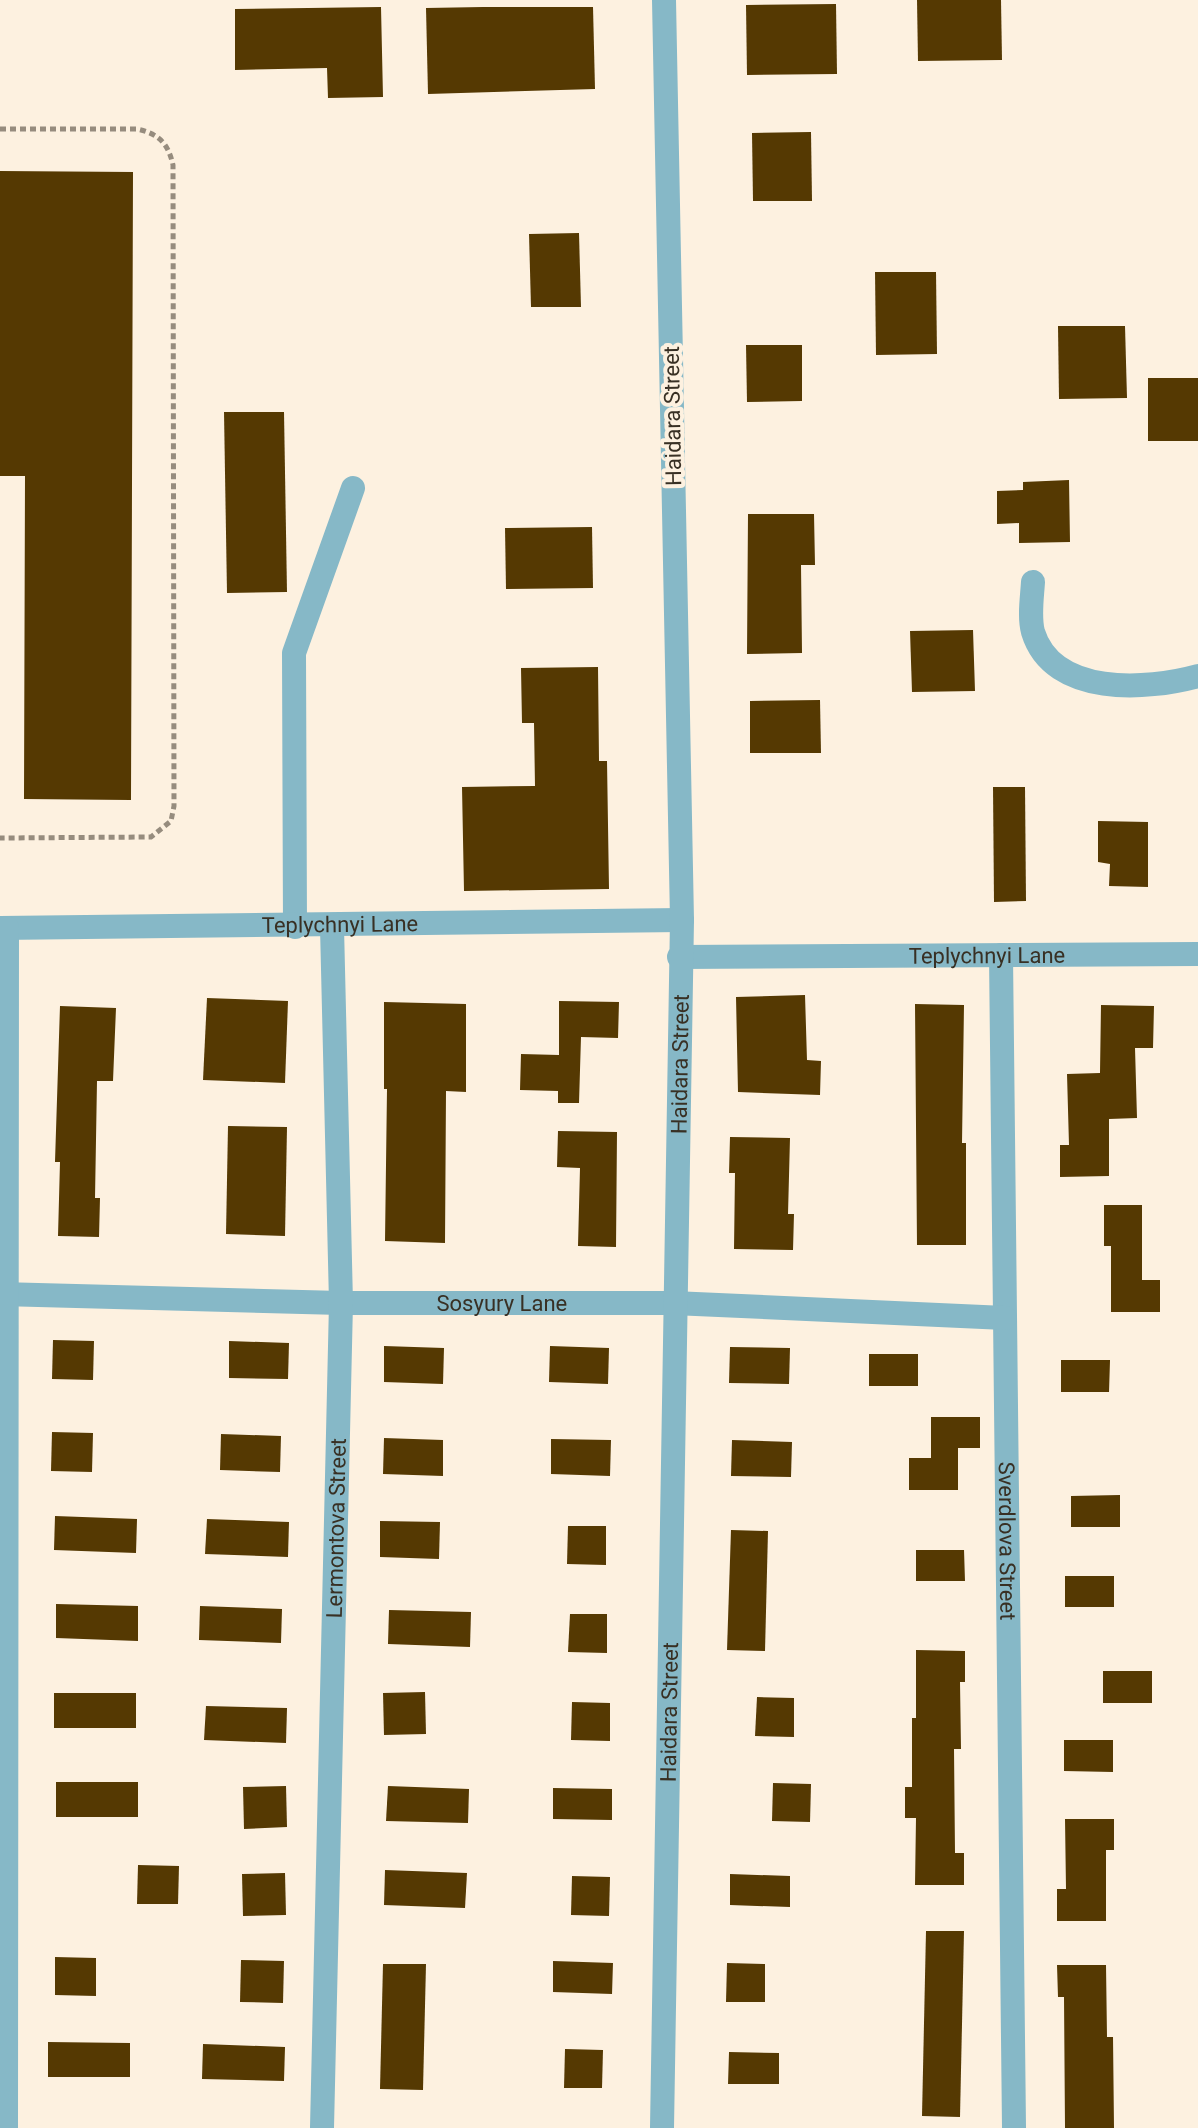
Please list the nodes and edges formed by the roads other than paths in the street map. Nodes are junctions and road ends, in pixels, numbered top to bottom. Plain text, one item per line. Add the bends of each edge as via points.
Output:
1 (664, 0) edge
2 (353, 488) dead end
3 (1033, 582) dead end
4 (1198, 676) edge
5 (682, 920) junction
6 (295, 927) junction
7 (332, 927) junction
8 (3, 928) edge
9 (1198, 954) edge
10 (1001, 955) junction
11 (679, 957) junction
12 (2, 1294) edge
13 (341, 1303) junction
14 (673, 1303) junction
15 (1005, 1318) junction
16 (6, 2128) edge
17 (322, 2128) edge
18 (662, 2128) edge
19 (1014, 2128) edge

1 - 5 street, Haidara Street
2 - 6 street via 294,653
3 - 4 street via 1033,631 1045,653 1068,673 1101,683 1175,682
5 - 7 street, Teplychnyi Lane
5 - 11 street, Haidara Street
6 - 7 street, Teplychnyi Lane
6 - 8 street, Teplychnyi Lane
7 - 13 street, Lermontova Street
8 - 12 street
9 - 10 street, Teplychnyi Lane
10 - 11 street, Teplychnyi Lane
10 - 15 street, Sverdlova Street
11 - 14 street, Haidara Street
12 - 13 street, Sosyury Lane
12 - 16 street
13 - 14 street, Sosyury Lane
13 - 17 street, Lermontova Street
14 - 15 street, Sosyury Lane
14 - 18 street, Haidara Street
15 - 19 street, Sverdlova Street

